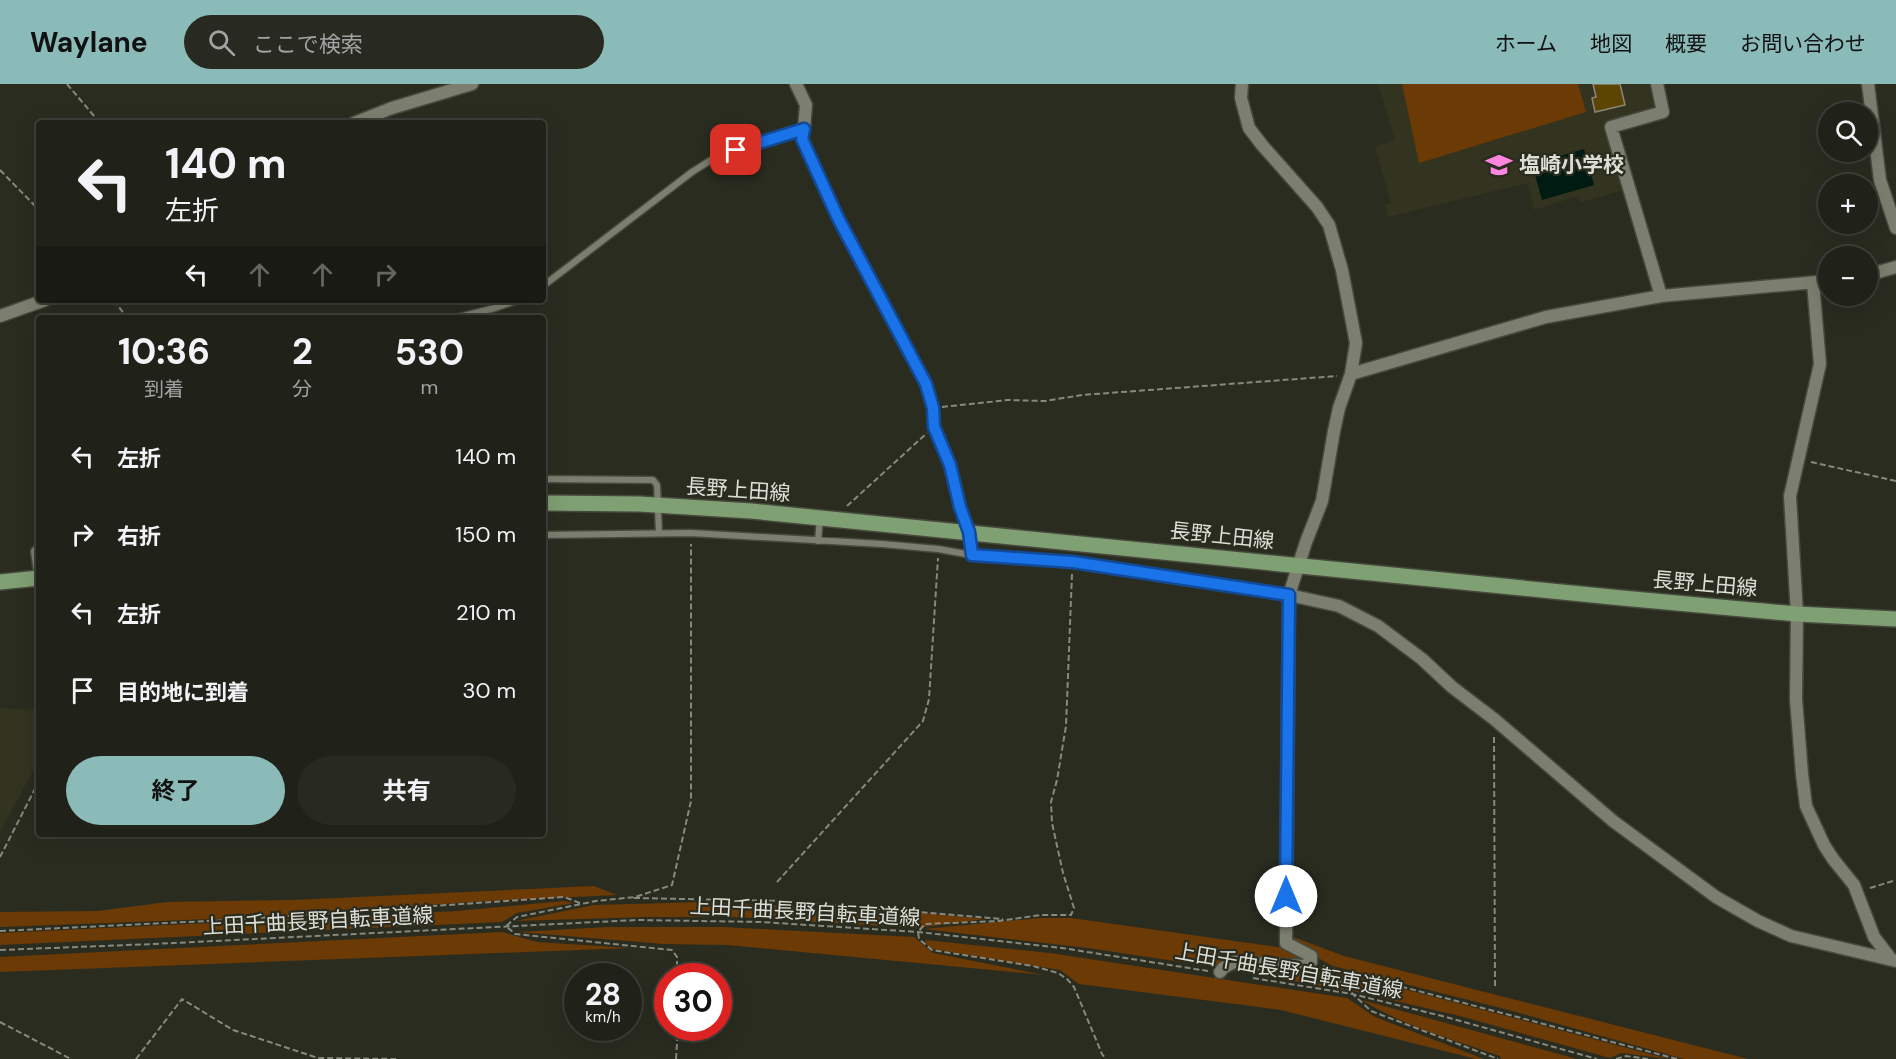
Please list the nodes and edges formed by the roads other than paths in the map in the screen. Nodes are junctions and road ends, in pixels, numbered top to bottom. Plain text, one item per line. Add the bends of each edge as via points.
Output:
1 (472, 84) edge
2 (796, 84) edge
3 (1242, 84) edge
4 (1658, 84) edge
5 (1868, 84) edge
6 (362, 120) edge
7 (804, 129) junction
8 (1896, 228) edge
9 (1896, 267) edge
10 (1878, 272) edge
11 (1818, 282) edge
12 (1813, 283) junction
13 (546, 284) edge
14 (1661, 296) junction
15 (37, 303) edge
16 (509, 303) edge
17 (467, 315) edge
18 (0, 316) edge
19 (1351, 374) junction
20 (546, 479) edge
21 (546, 503) edge
22 (658, 505) junction
23 (820, 518) junction
24 (969, 532) junction
25 (659, 533) junction
26 (546, 535) edge
27 (818, 541) junction
28 (972, 555) junction
29 (1298, 565) junction
30 (36, 579) edge
31 (0, 582) edge
32 (1289, 595) junction
33 (1797, 614) junction
34 (1896, 619) edge
35 (1893, 960) edge
36 (1220, 972) road end

1 - 6 street
2 - 7 street via 806,105
3 - 19 street via 1241,98 1249,128 1329,225 1356,343
4 - 14 street via 1663,112 1611,127
5 - 8 street via 1880,180
7 - 13 lane via 719,155
7 - 24 lane via 802,139 838,218 926,384 934,427 950,465
9 - 10 street
11 - 12 street
12 - 14 street
12 - 33 street via 1820,364 1790,496
14 - 19 street via 1546,316
15 - 18 street
16 - 17 lane
19 - 29 street via 1339,408 1322,501
20 - 22 lane via 653,480
21 - 22 main road, 長野上田線
22 - 23 main road, 長野上田線
22 - 25 lane
23 - 24 main road, 長野上田線
23 - 27 lane
24 - 28 lane
24 - 29 main road, 長野上田線
25 - 26 lane
25 - 27 lane
27 - 28 lane
28 - 32 lane via 1073,562
29 - 32 street
29 - 33 main road, 長野上田線
30 - 31 main road
32 - 35 street via 1339,606 1378,626 1613,821 1716,897 1791,936
32 - 36 street via 1286,943 1311,956 1317,964 1234,962
33 - 34 main road, 長野上田線
33 - 35 street via 1796,699 1806,806 1824,845 1857,892 1874,937

